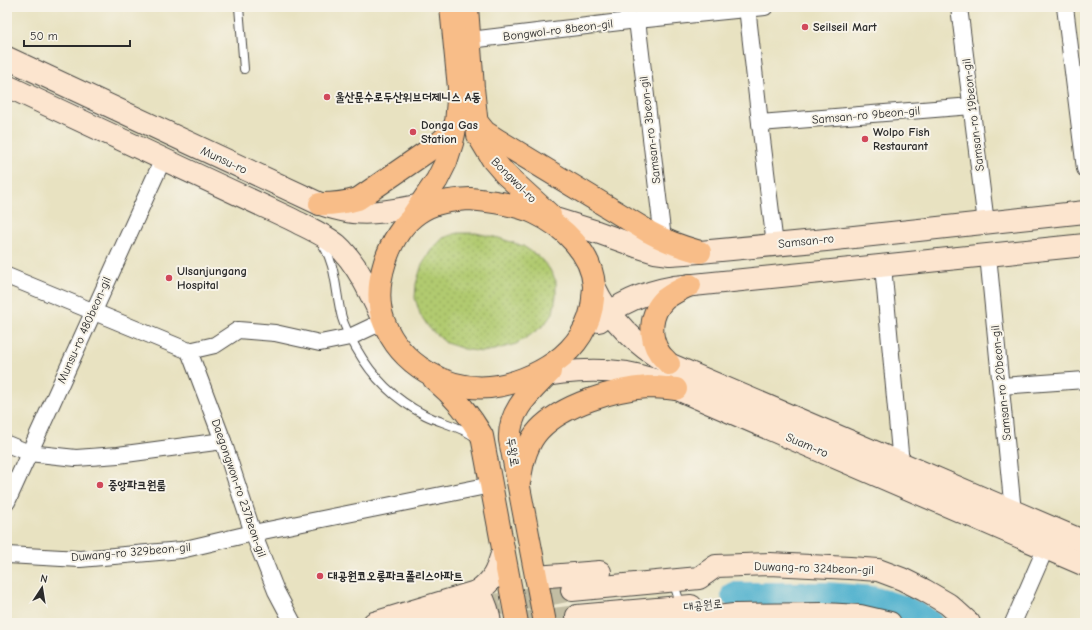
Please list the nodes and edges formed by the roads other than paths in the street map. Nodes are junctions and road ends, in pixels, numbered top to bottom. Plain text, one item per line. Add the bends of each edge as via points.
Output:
1 (239, 7) edge
2 (451, 7) edge
3 (467, 7) edge
4 (765, 7) edge
5 (960, 7) edge
6 (1065, 7) edge
7 (748, 8) edge
8 (637, 20) junction
9 (470, 40) junction
10 (7, 58) edge
11 (464, 66) junction
12 (244, 69) dead end
13 (7, 86) edge
14 (972, 106) junction
15 (466, 123) junction
16 (760, 123) junction
17 (163, 159) junction
18 (1085, 169) edge
19 (320, 204) junction
20 (415, 212) junction
21 (534, 212) junction
22 (1085, 212) edge
23 (554, 218) junction
24 (986, 223) junction
25 (307, 227) junction
26 (663, 239) junction
27 (577, 244) junction
28 (775, 244) junction
29 (1085, 245) edge
30 (700, 252) junction
31 (988, 255) junction
32 (883, 266) junction
33 (7, 276) edge
34 (690, 285) junction
35 (594, 286) junction
36 (93, 312) junction
37 (610, 312) junction
38 (384, 321) junction
39 (350, 337) junction
40 (573, 347) junction
41 (189, 351) junction
42 (669, 364) junction
43 (422, 370) junction
44 (547, 375) junction
45 (520, 380) junction
46 (1085, 380) edge
47 (1001, 386) junction
48 (676, 389) junction
49 (223, 441) junction
50 (7, 444) edge
51 (484, 447) junction
52 (29, 453) junction
53 (902, 464) junction
54 (491, 485) junction
55 (519, 488) junction
56 (7, 502) edge
57 (1013, 512) junction
58 (253, 533) junction
59 (1049, 538) junction
60 (1085, 542) edge
61 (503, 551) junction
62 (7, 555) edge
63 (1085, 565) edge
64 (707, 572) junction
65 (536, 577) junction
66 (672, 581) junction
67 (572, 590) tunnel mouth
68 (483, 607) edge
69 (577, 616) tunnel mouth
70 (685, 617) edge
71 (293, 623) edge
72 (374, 623) edge
73 (423, 623) edge
74 (517, 623) edge
75 (545, 623) edge
76 (666, 623) edge
77 (890, 623) edge
78 (969, 623) edge
79 (1013, 623) edge

1 - 12 lane
2 - 11 main road
3 - 9 main road, Bongwol-ro
4 - 7 street, Bongwol-ro 8beon-gil
5 - 14 street, Samsan-ro 19beon-gil
6 - 18 street
7 - 8 street, Bongwol-ro 8beon-gil
7 - 16 street
8 - 9 street, Bongwol-ro 8beon-gil
8 - 26 street, Samsan-ro 3beon-gil
9 - 11 main road, Bongwol-ro
10 - 19 main road, Munsu-ro
11 - 15 main road, Bongwol-ro
13 - 17 main road, Munsu-ro
14 - 16 street, Samsan-ro 9beon-gil
14 - 24 street, Samsan-ro 19beon-gil
15 - 19 main road via 358,199 347,203
15 - 20 main road, Bongwol-ro via 452,143 437,180
15 - 23 main road, Bongwol-ro via 478,135 493,160
15 - 26 main road
16 - 28 street
17 - 25 main road, Munsu-ro
17 - 36 street, Munsu-ro 480beon-gil
19 - 20 main road, Munsu-ro via 352,212
20 - 21 main road via 419,213 440,203 470,199 486,200
20 - 38 main road, Bongwol-ro via 384,263 379,292
21 - 23 main road, Samsan-ro
21 - 27 main road via 563,231
22 - 24 main road, Samsan-ro
23 - 27 main road, Bongwol-ro
23 - 30 main road, Samsan-ro via 655,252
24 - 28 main road, Samsan-ro
25 - 38 main road, Munsu-ro via 336,244 346,254
25 - 39 lane via 327,252 335,275 342,318
26 - 30 main road
27 - 35 main road via 587,260
28 - 30 main road, Samsan-ro
29 - 31 main road
31 - 32 main road
31 - 47 street, Samsan-ro 20beon-gil
32 - 34 main road
32 - 53 street
33 - 36 street
34 - 37 main road via 647,293
34 - 42 main road via 665,300 654,317 652,337 660,354
35 - 37 main road, Suam-ro
35 - 40 main road via 588,321
36 - 41 street
36 - 52 street, Munsu-ro 480beon-gil
37 - 40 main road
37 - 42 main road, Suam-ro via 638,343
38 - 39 street
38 - 43 main road, Bongwol-ro via 397,345
39 - 41 street via 320,343 275,333 238,330 215,345
39 - 51 lane via 364,362 394,395 426,415 470,433 479,439
40 - 44 main road, 두왕로
40 - 45 main road via 536,375
41 - 49 street, Daegongwon-ro 237beon-gil
42 - 53 main road, Suam-ro
43 - 45 main road via 455,384 473,388 492,387
43 - 51 main road, Bongwol-ro via 450,394 476,425
44 - 45 main road, Suam-ro
44 - 48 main road, Suam-ro via 613,372 645,377
44 - 55 main road, 두왕로 via 515,412 511,422 510,440
46 - 47 street
47 - 57 street, Samsan-ro 20beon-gil
48 - 55 main road via 649,387 622,391 565,411 538,431 531,442 521,469
48 - 59 main road, Suam-ro
49 - 52 street via 76,458
49 - 58 street, Daegongwon-ro 237beon-gil
50 - 52 street
51 - 54 main road, Bongwol-ro
52 - 56 street, Munsu-ro 480beon-gil
53 - 57 main road, Suam-ro
54 - 58 street, Duwang-ro 329beon-gil
54 - 61 main road, Bongwol-ro
55 - 65 main road, 두왕로
57 - 59 main road, Suam-ro
58 - 62 street, Duwang-ro 329beon-gil via 181,550 80,559
58 - 71 street, Daegongwon-ro 237beon-gil via 276,591
59 - 60 main road, Suam-ro
59 - 63 main road, Suam-ro
59 - 79 street
61 - 68 main road via 494,576 488,584
61 - 74 main road, Bongwol-ro
64 - 65 main road, Duwang-ro 324beon-gil via 671,567
64 - 66 main road
64 - 78 main road, Duwang-ro 324beon-gil via 770,564 878,570 924,590 948,604
65 - 75 main road, 두왕로
66 - 67 main road
66 - 70 lane
68 - 72 main road
68 - 73 main road
69 - 70 main road, 대공원로
70 - 76 main road
70 - 77 main road via 823,614 860,616

